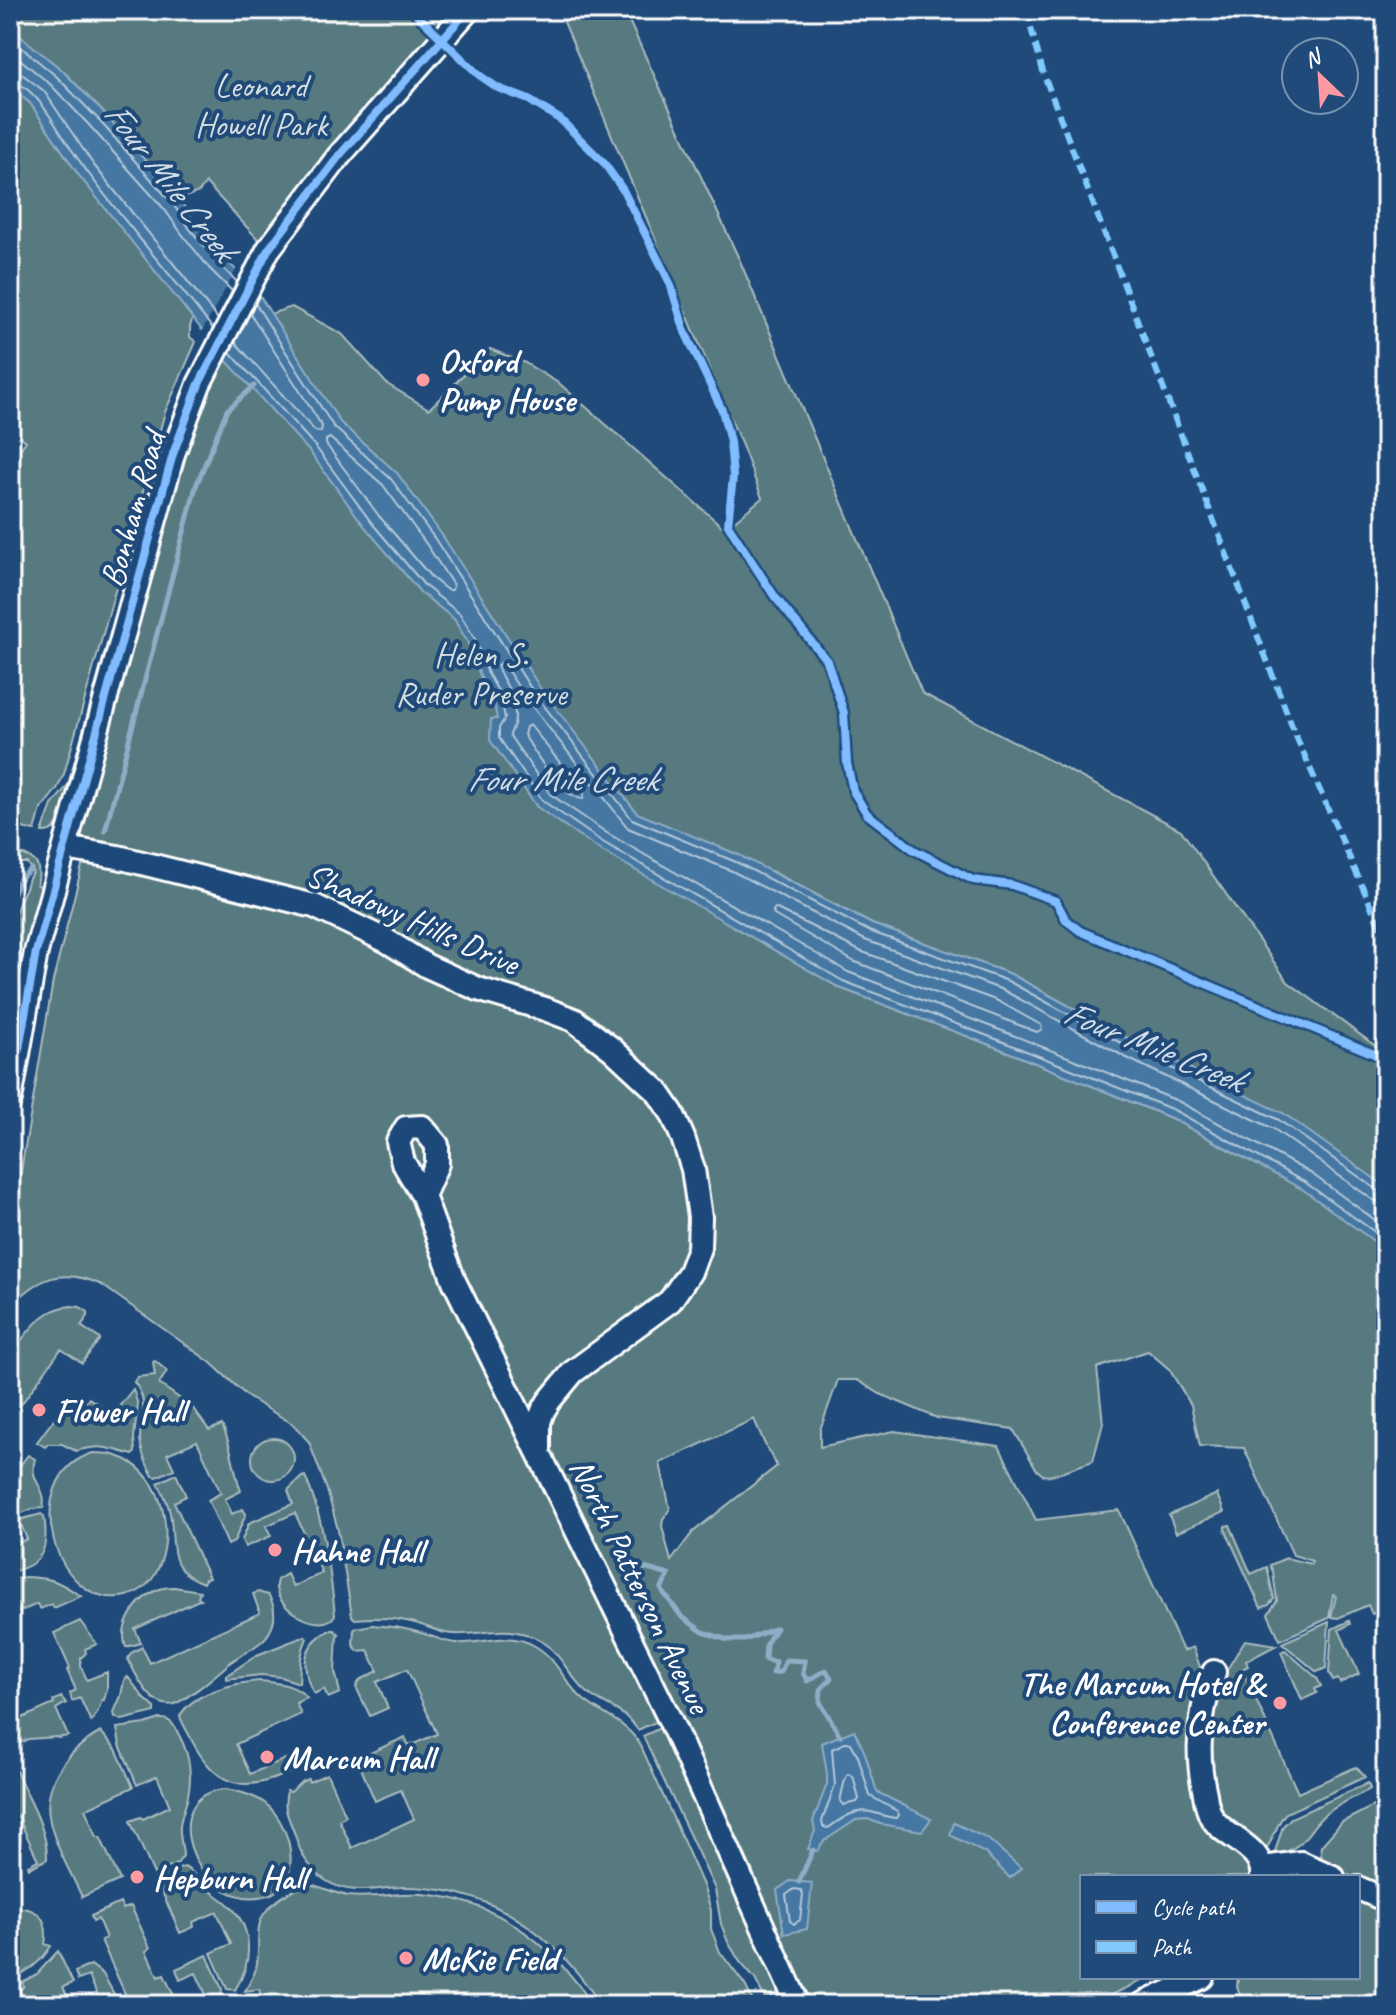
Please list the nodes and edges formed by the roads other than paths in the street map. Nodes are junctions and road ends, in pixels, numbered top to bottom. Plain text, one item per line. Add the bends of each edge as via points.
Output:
1 (468, 10) edge
2 (65, 848) junction
3 (10, 1100) edge
4 (423, 1196) dead end
5 (539, 1452) junction
6 (1214, 1672) dead end
7 (1263, 1873) edge
8 (1328, 1875) edge
9 (1360, 1889) edge
10 (1386, 1900) edge
11 (1198, 1979) edge
12 (798, 2005) edge
13 (1141, 2005) edge

1 - 2 street, Bonham Road via 329,168 268,250 199,384 173,454
2 - 3 street, Bonham Road via 36,952
2 - 5 street, Shadowy Hills Drive via 314,906 478,989 574,1020 657,1091 672,1113 693,1169 699,1248 670,1301 573,1372 549,1401 539,1422
4 - 5 street, North Patterson Avenue via 454,1281
5 - 12 street, North Patterson Avenue via 670,1720
6 - 7 street via 1200,1721 1207,1805 1221,1828 1253,1853
7 - 8 street via 1301,1863
9 - 10 street
11 - 13 street

